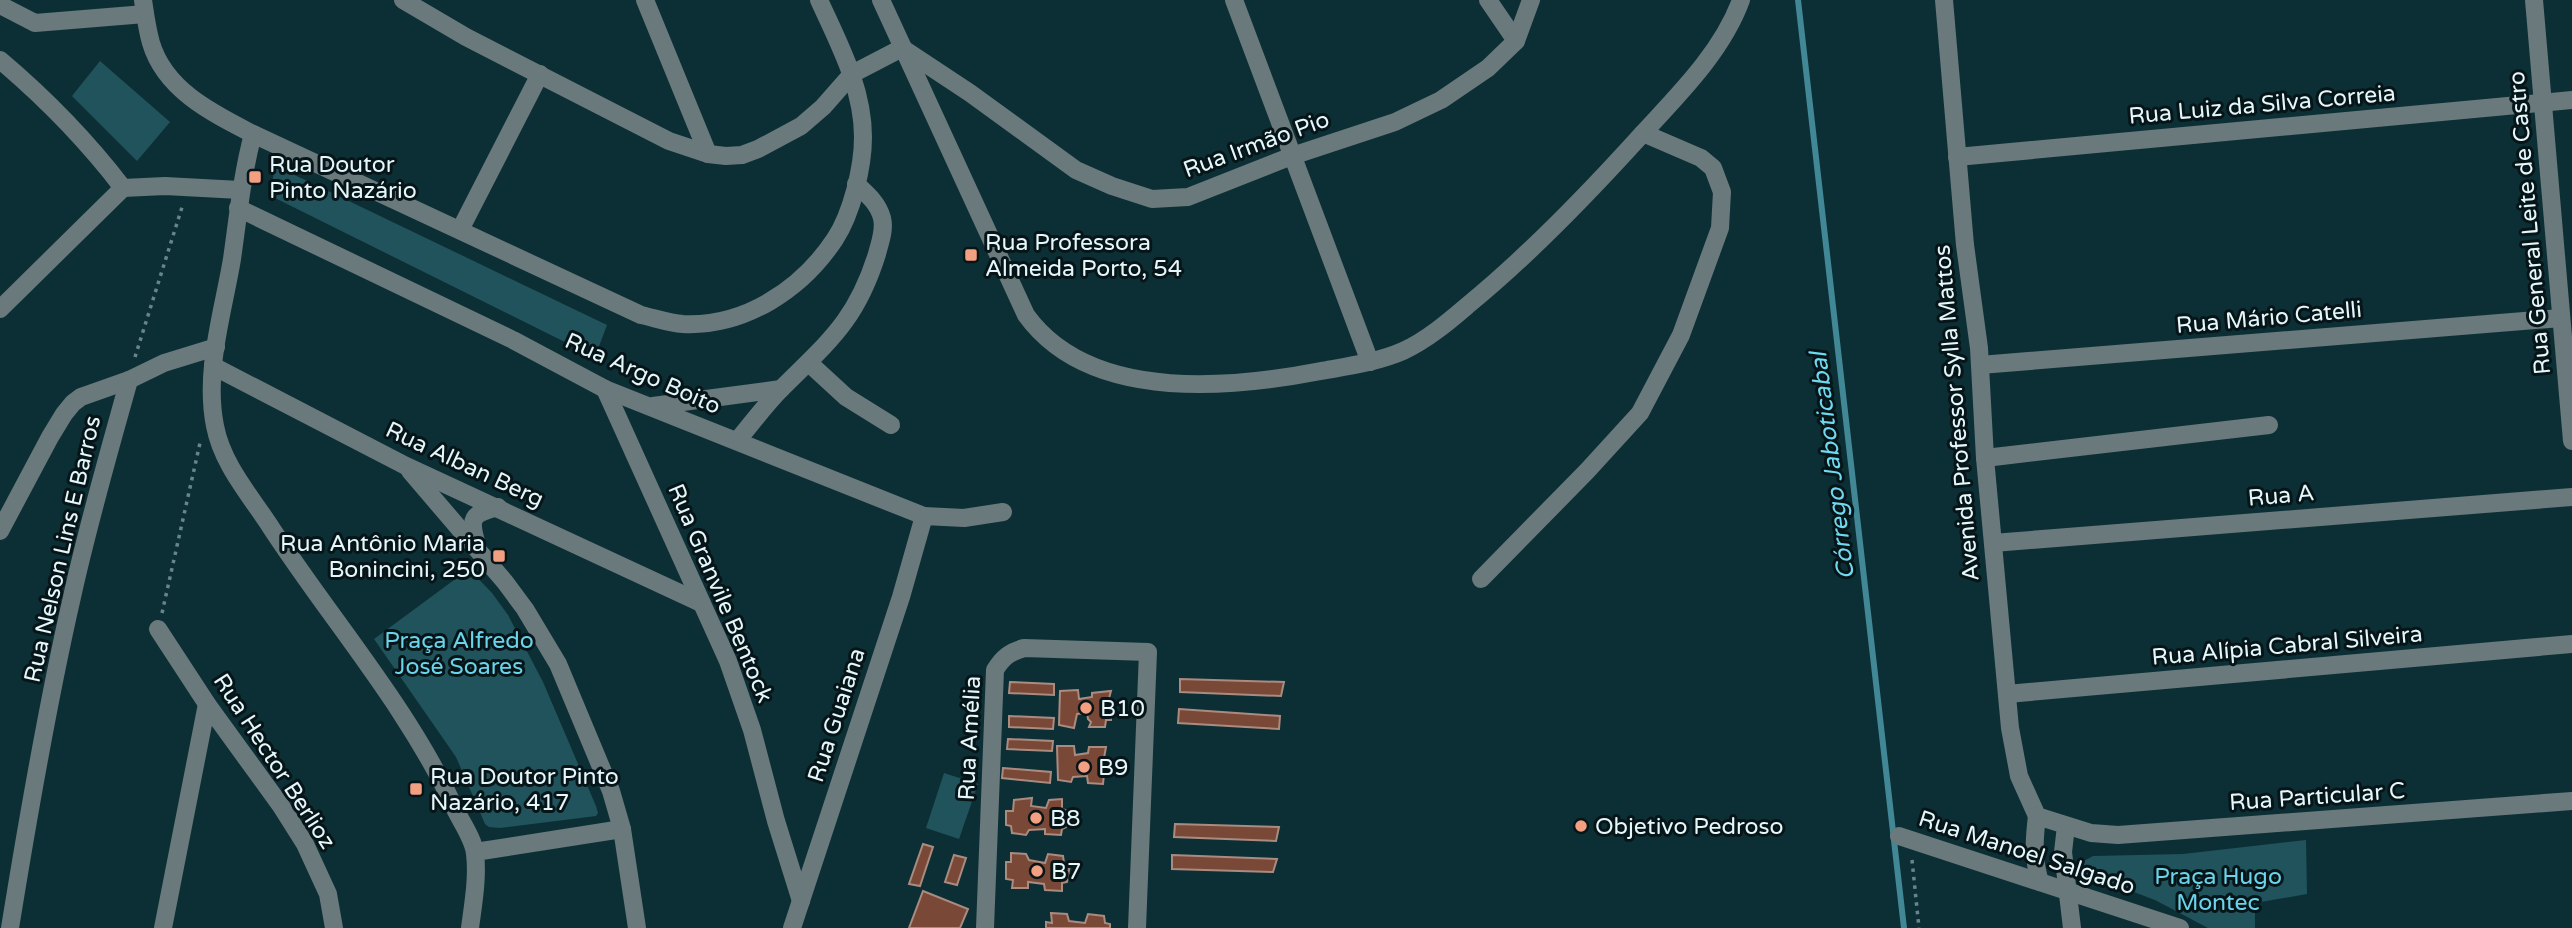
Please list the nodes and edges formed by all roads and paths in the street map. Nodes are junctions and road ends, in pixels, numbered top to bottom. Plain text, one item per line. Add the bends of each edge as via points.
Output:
1 (403, 0) edge
2 (645, 0) edge
3 (819, 0) edge
4 (881, 0) edge
5 (1234, 0) edge
6 (1488, 0) edge
7 (1531, 0) edge
8 (1741, 0) edge
9 (1944, 0) edge
10 (2534, 0) edge
11 (0, 5) edge
12 (144, 7) edge
13 (1516, 41) junction
14 (902, 48) junction
15 (0, 60) edge
16 (540, 74) junction
17 (852, 74) junction
18 (2572, 100) edge
19 (2543, 103) junction
20 (1643, 133) junction
21 (253, 134) junction
22 (708, 154) junction
23 (1292, 156) junction
24 (1957, 157) junction
25 (856, 184) junction
26 (189, 187) junction
27 (123, 188) junction
28 (239, 199) junction
29 (460, 230) junction
30 (0, 309) edge
31 (2561, 318) junction
32 (216, 347) junction
33 (1370, 362) junction
34 (809, 363) junction
35 (1980, 365) junction
36 (213, 366) junction
37 (129, 380) junction
38 (606, 389) junction
39 (781, 389) junction
40 (653, 406) junction
41 (891, 425) dead end
42 (2269, 425) dead end
43 (202, 434) dead end
44 (737, 441) junction
45 (2572, 441) edge
46 (1985, 458) junction
47 (406, 466) junction
48 (2572, 497) edge
49 (498, 507) junction
50 (1003, 513) dead end
51 (924, 516) junction
52 (0, 531) edge
53 (1993, 543) junction
54 (478, 548) junction
55 (1481, 579) dead end
56 (699, 602) junction
57 (158, 629) joint
58 (2572, 644) edge
59 (2007, 694) junction
60 (207, 704) junction
61 (2572, 801) edge
62 (2037, 816) junction
63 (2066, 827) junction
64 (622, 829) junction
65 (1904, 838) joint
66 (475, 852) junction
67 (2040, 882) junction
68 (2069, 891) junction
69 (328, 894) junction
70 (801, 901) junction
71 (10, 928) edge
72 (163, 928) edge
73 (322, 928) edge
74 (334, 928) edge
75 (470, 928) edge
76 (637, 928) edge
77 (792, 928) edge
78 (985, 928) edge
79 (1138, 928) edge
80 (1919, 928) edge
81 (2072, 928) edge
82 (2180, 928) edge

1 - 16 street
2 - 22 street
3 - 17 street
4 - 14 street
5 - 23 street
6 - 13 street
7 - 13 street, Rua Irmão Pio
8 - 20 street via 1715,49
9 - 24 street, Avenida Professor Sylla Mattos
10 - 19 street, Rua General Leite de Castro
11 - 12 street via 36,23
12 - 21 street via 151,44 163,69 206,109
13 - 23 street, Rua Irmão Pio via 1488,68 1441,100 1395,122
14 - 17 street
14 - 23 street, Rua Irmão Pio via 1076,170 1153,199 1188,197
14 - 33 street via 1026,316 1040,335 1066,355 1142,379 1204,384 1285,378
15 - 27 street via 99,157
16 - 22 street via 669,141
16 - 29 street
17 - 22 street via 802,126 742,155
17 - 25 street via 863,137
18 - 19 street, Rua Luiz da Silva Correia
19 - 24 street, Rua Luiz da Silva Correia
19 - 31 street, Rua General Leite de Castro
20 - 33 street via 1575,208 1487,290 1404,351
20 - 55 street via 1713,168 1722,191 1720,228 1707,264 1681,335 1640,413
21 - 28 street
21 - 29 street
23 - 33 street
24 - 35 street, Avenida Professor Sylla Mattos
25 - 29 street via 836,238 800,279 771,303 712,322 683,324 641,315
25 - 34 street via 877,206 883,234 860,300
26 - 27 street
26 - 28 street
26 - 37 path
27 - 30 street
28 - 32 street
28 - 38 street, Rua Argo Boito
31 - 35 street, Rua Mário Catelli
31 - 45 street, Rua General Leite de Castro
32 - 36 street
32 - 37 street
34 - 39 street
34 - 41 street via 846,397
35 - 46 street, Avenida Professor Sylla Mattos
36 - 47 street, Rua Alban Berg
36 - 66 street via 211,395 222,452 287,553 408,721 439,773
37 - 52 street via 81,397 64,414
37 - 71 street, Rua Nelson Lins E Barros via 71,598
38 - 40 street, Rua Argo Boito
38 - 56 street, Rua Granvile Bentock
39 - 40 street
39 - 44 street
40 - 44 street, Rua Argo Boito
42 - 46 street
43 - 57 path
44 - 51 street, Rua Argo Boito
46 - 53 street, Avenida Professor Sylla Mattos
47 - 49 street, Rua Alban Berg
47 - 54 street
48 - 53 street, Rua A
49 - 54 street via 478,512 472,519
49 - 56 street, Rua Alban Berg
50 - 51 street, Rua Argo Boito via 964,518
51 - 70 street, Rua Guaiana
53 - 59 street, Avenida Professor Sylla Mattos
54 - 64 street via 525,609 558,664
56 - 70 street, Rua Granvile Bentock via 716,631 752,730
57 - 60 street, Rua Hector Berlioz
58 - 59 street, Rua Alípia Cabral Silveira
59 - 62 street, Avenida Professor Sylla Mattos via 2019,776
60 - 69 street, Rua Hector Berlioz via 281,806
60 - 72 street
61 - 63 street, Rua Particular C via 2118,835
62 - 63 street
62 - 67 street, Avenida Professor Sylla Mattos via 2033,845
63 - 68 street via 2063,852
64 - 66 street
64 - 76 street
65 - 67 street, Rua Manoel Salgado
65 - 80 path
66 - 75 street
67 - 68 street, Rua Manoel Salgado
68 - 81 street
68 - 82 street, Rua Manoel Salgado
69 - 73 street
69 - 74 street, Rua Hector Berlioz
70 - 77 street, Rua Guaiana
78 - 79 street, Rua Amélia via 995,670 1011,652 1024,648 1148,652

